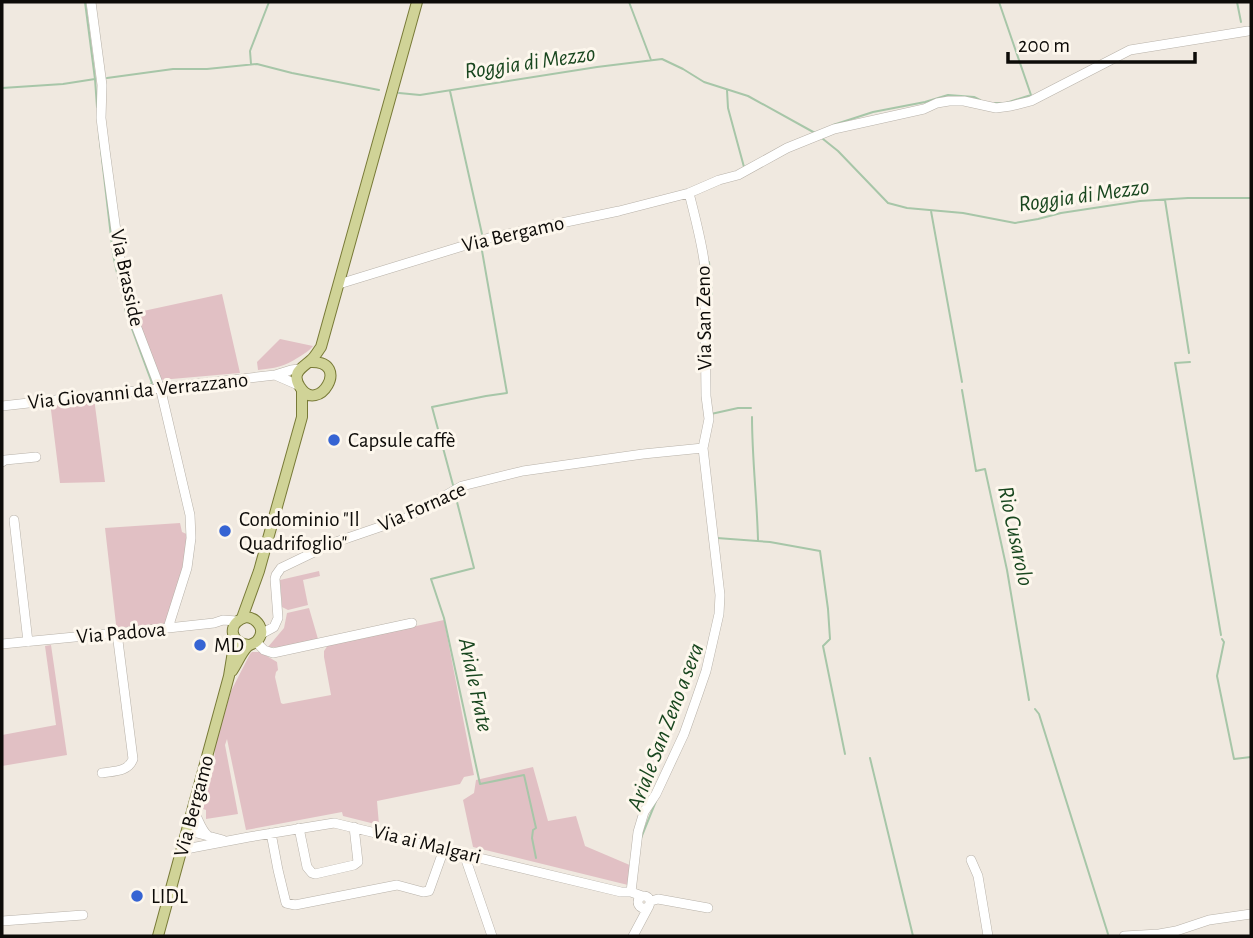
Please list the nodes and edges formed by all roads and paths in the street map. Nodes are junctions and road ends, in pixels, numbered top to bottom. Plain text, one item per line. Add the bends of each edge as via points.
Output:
1 (91, 2) edge
2 (417, 2) edge
3 (1248, 31) dead end
4 (689, 193) junction
5 (339, 284) junction
6 (321, 347) junction
7 (311, 362) junction
8 (325, 365) junction
9 (299, 369) junction
10 (275, 375) junction
11 (160, 388) junction
12 (304, 390) junction
13 (2, 406) edge
14 (703, 448) junction
15 (36, 457) dead end
16 (2, 462) edge
17 (13, 520) dead end
18 (256, 580) junction
19 (239, 619) junction
20 (214, 623) junction
21 (412, 623) dead end
22 (168, 628) junction
23 (117, 633) junction
24 (256, 633) junction
25 (234, 638) junction
26 (27, 642) junction
27 (2, 644) edge
28 (229, 676) junction
29 (102, 773) dead end
30 (193, 811) junction
31 (354, 827) junction
32 (299, 828) junction
33 (187, 832) junction
34 (271, 832) junction
35 (209, 837) junction
36 (232, 841) junction
37 (203, 846) junction
38 (444, 849) junction
39 (182, 852) junction
40 (464, 854) junction
41 (971, 860) dead end
42 (621, 892) junction
43 (631, 892) junction
44 (644, 902) junction
45 (708, 908) dead end
46 (1251, 914) edge
47 (83, 915) dead end
48 (2, 921) edge
49 (158, 936) edge
50 (492, 936) edge
51 (633, 936) edge
52 (988, 936) edge
53 (1124, 936) edge

1 - 11 street, Via Brasside via 102,85 103,139 122,275 129,307
2 - 5 main road
3 - 4 street via 1130,50 1011,106 949,101 834,129
4 - 5 street, Via Bergamo via 489,238
4 - 14 street, Via San Zeno via 706,275 709,419
5 - 6 main road
6 - 7 main road
6 - 8 main road
7 - 8 main road
7 - 9 main road
8 - 12 main road via 330,383 323,392
9 - 10 street, Via Giovanni da Verrazzano
9 - 12 main road, Via Bergamo via 297,377
10 - 11 street, Via Giovanni da Verrazzano
10 - 12 street, Via Giovanni da Verrazzano
11 - 13 street, Via Giovanni da Verrazzano
11 - 22 street, Via Brasside via 191,536 187,568
12 - 18 main road, Via Bergamo via 302,417
14 - 24 street, Via Fornace via 523,471 462,486 406,518 333,543 281,568 275,579 278,618
14 - 43 street, Via San Zeno via 719,614 684,734 644,812
15 - 16 street
17 - 26 street
18 - 19 main road, Via Bergamo
18 - 24 main road, Via Bergamo
19 - 20 street, Via Padova
19 - 24 main road via 250,617
19 - 25 main road, Via Bergamo via 233,628
20 - 22 street, Via Padova
20 - 25 street
21 - 24 street via 273,653 264,650
22 - 23 street, Via Padova
23 - 26 street, Via Padova
23 - 29 street via 132,759 125,769
24 - 25 main road via 243,645
24 - 28 main road, Via Bergamo
25 - 28 main road, Via Bergamo
26 - 27 street, Via Padova
28 - 30 main road, Via Bergamo
30 - 33 main road, Via Bergamo
30 - 35 street
31 - 32 street, Via ai Malgari via 329,822
31 - 32 street via 358,862 315,874 307,867
31 - 38 street, Via ai Malgari
32 - 34 street, Via ai Malgari
33 - 35 street, Via ai Malgari
33 - 37 street via 193,842
33 - 39 main road, Via Bergamo
34 - 36 street, Via ai Malgari
34 - 38 street via 289,905 397,885 429,891
35 - 36 street, Via ai Malgari
36 - 37 street, Via ai Malgari
37 - 39 street, Via ai Malgari
38 - 40 street, Via ai Malgari
39 - 49 main road, Via Bergamo
40 - 42 street, Via ai Malgari
40 - 50 street
41 - 52 street
42 - 43 street
42 - 44 street
43 - 44 street
44 - 45 street via 658,899
44 - 51 street
46 - 53 street via 1209,920 1177,931
47 - 48 street

